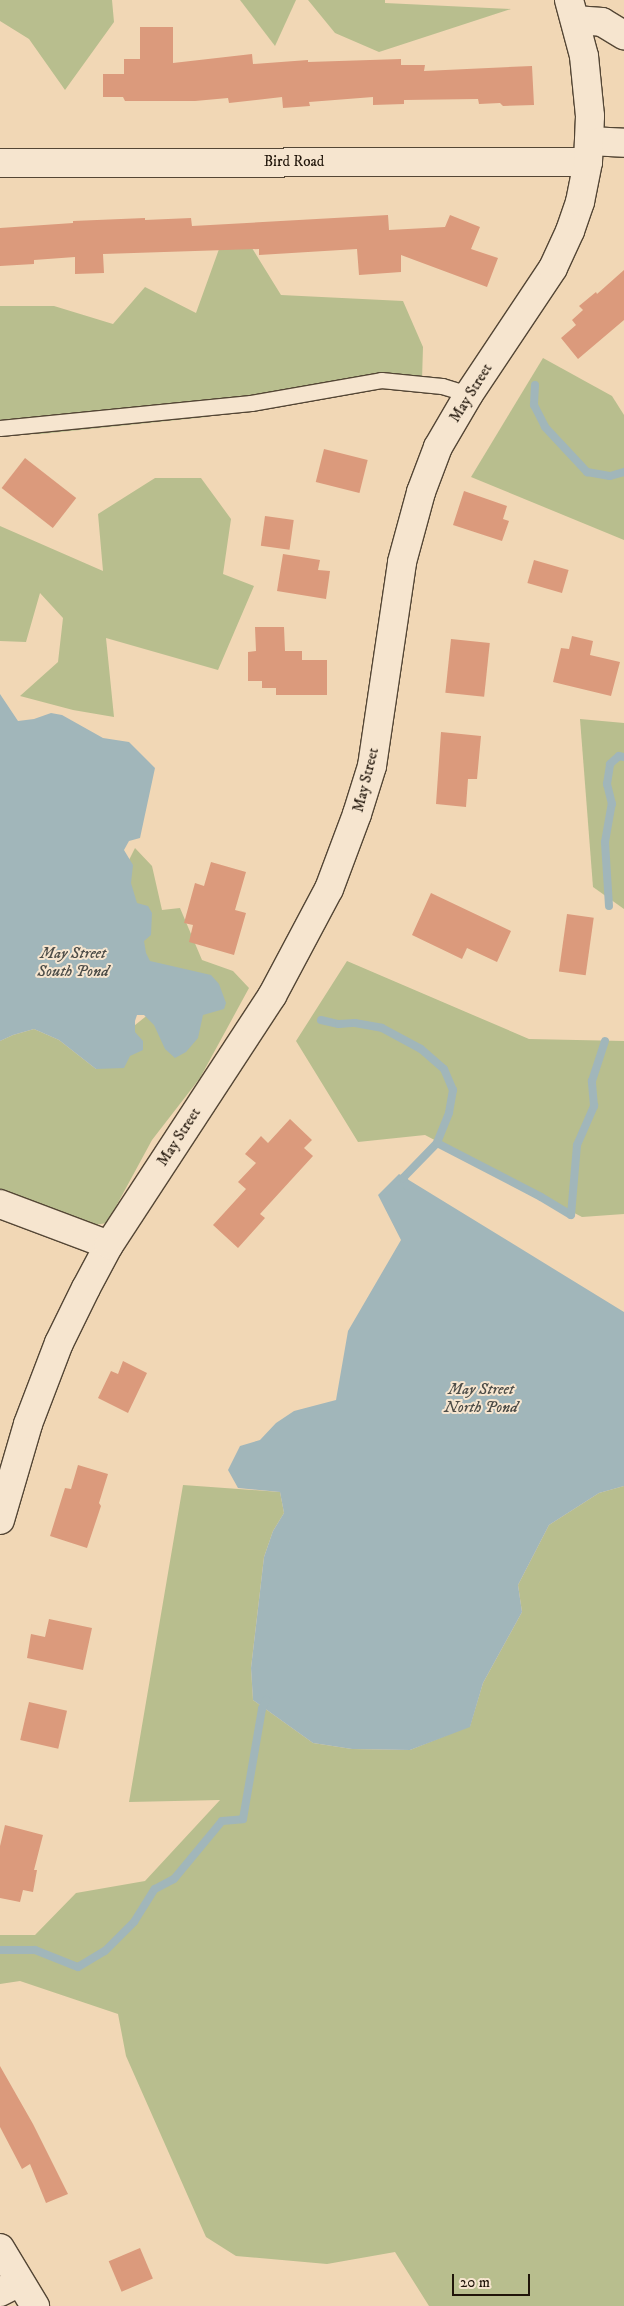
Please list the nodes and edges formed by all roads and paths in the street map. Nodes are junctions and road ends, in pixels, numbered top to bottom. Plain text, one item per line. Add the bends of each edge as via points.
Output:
1 (572, 10) edge
2 (624, 35) edge
3 (624, 143) edge
4 (589, 152) junction
5 (0, 163) edge
6 (468, 394) junction
7 (0, 428) edge
8 (0, 1204) edge
9 (109, 1245) junction
10 (0, 1520) edge
11 (0, 2248) edge
12 (10, 2287) edge
13 (35, 2306) edge

1 - 2 street
1 - 4 street, May Street via 584,56
3 - 4 street, Bird Road
4 - 5 street, Bird Road
4 - 6 street, May Street via 573,224 553,268
6 - 7 lane via 442,386 381,380 251,403
6 - 9 street, May Street via 438,448 412,518 392,622 372,766 330,889 272,996
8 - 9 street
9 - 10 street, May Street via 59,1343 28,1424
11 - 12 street
12 - 13 street

